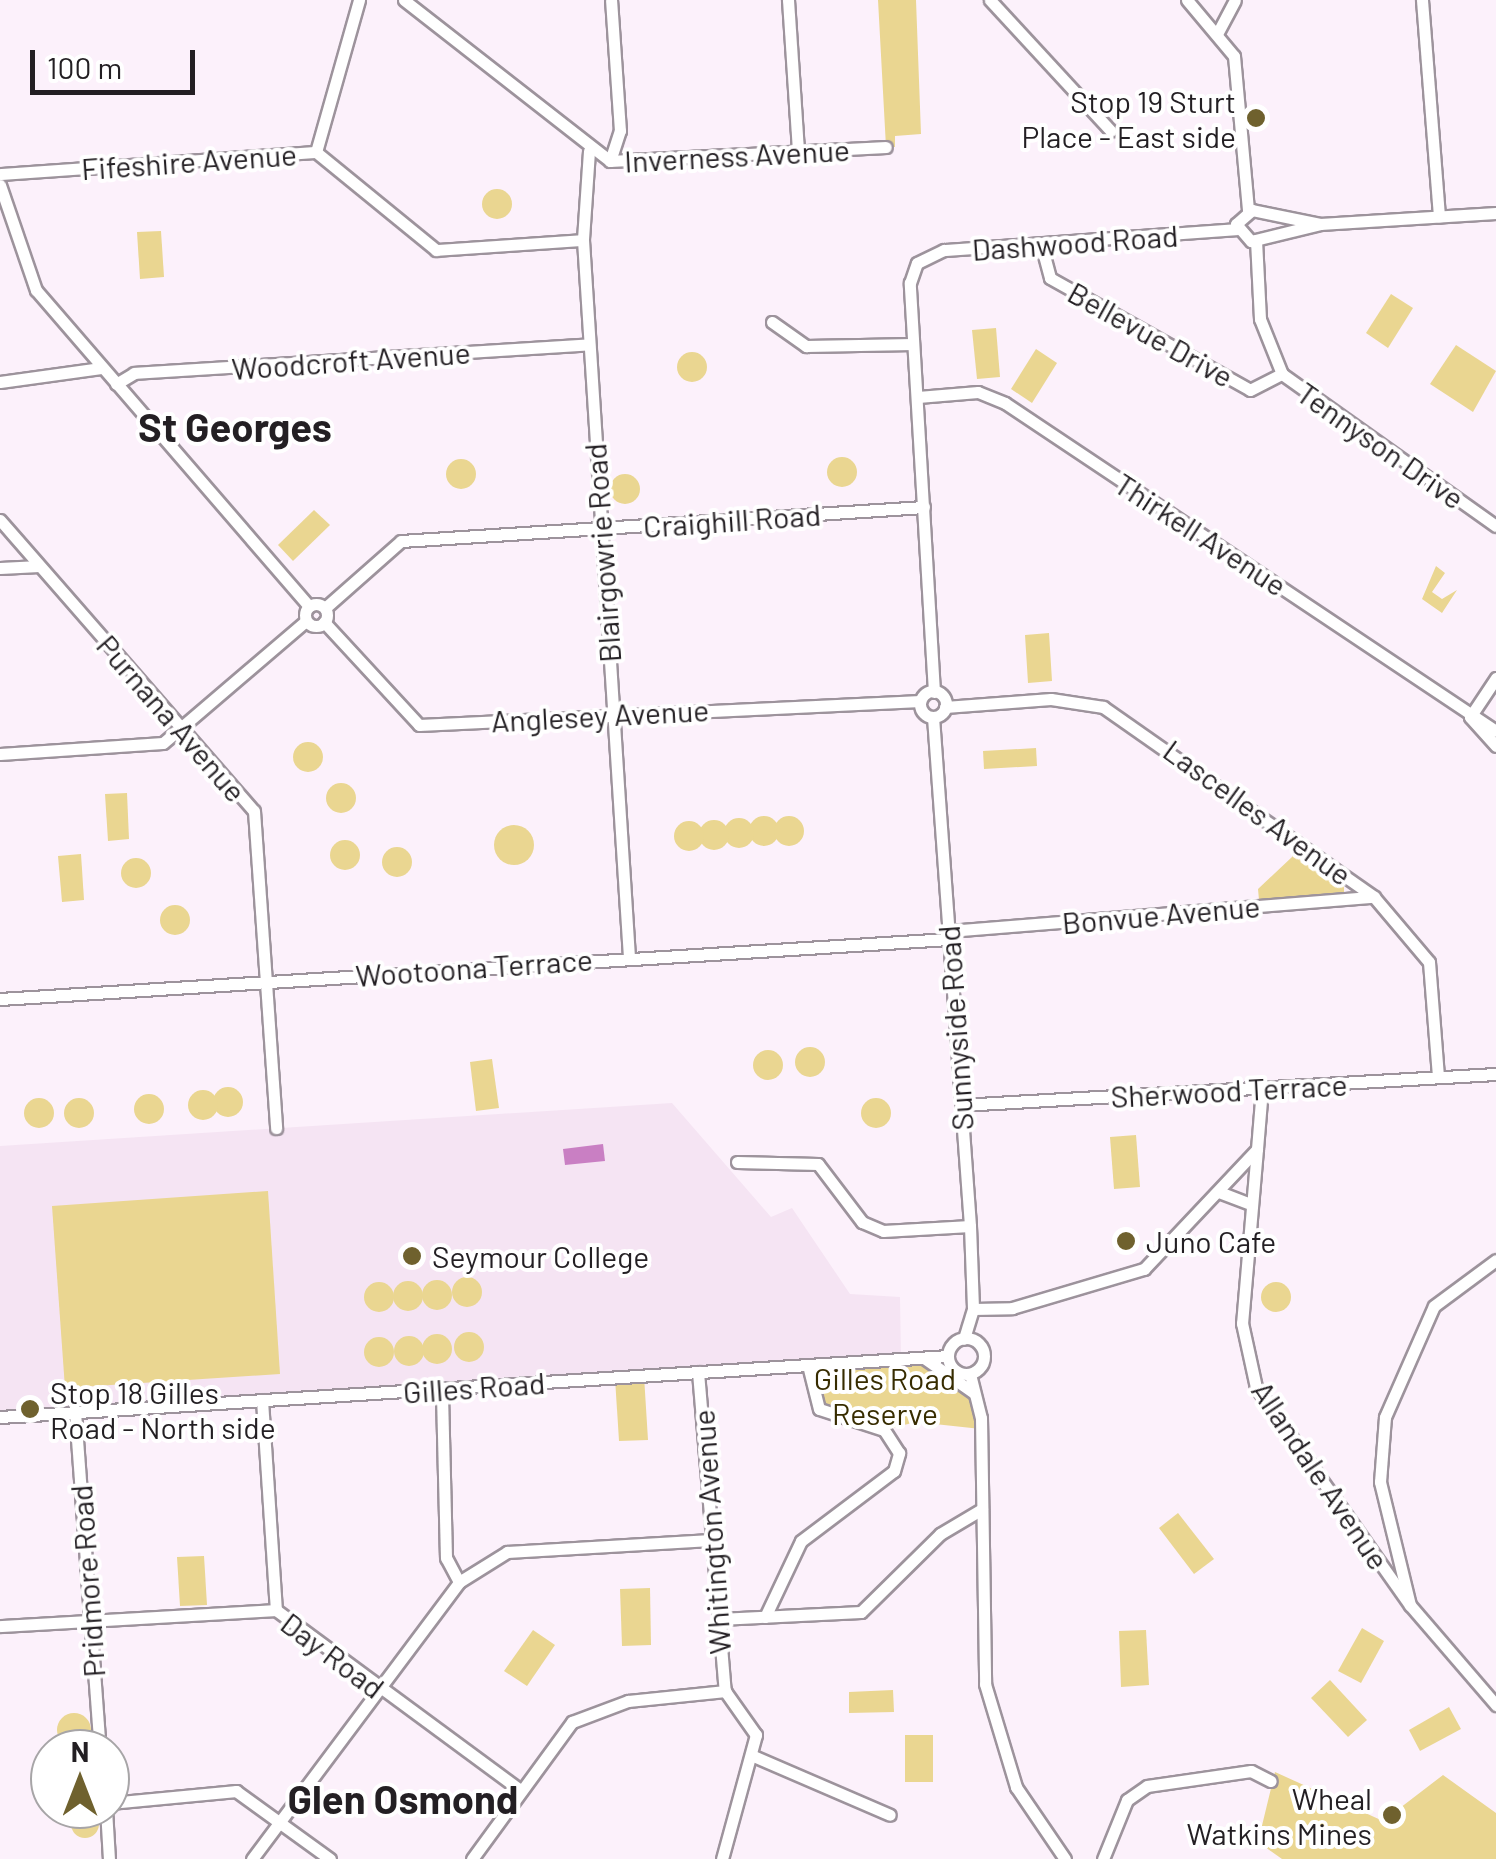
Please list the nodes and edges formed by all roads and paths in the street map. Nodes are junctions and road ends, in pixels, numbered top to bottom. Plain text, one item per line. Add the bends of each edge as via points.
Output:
1 (359, 0) edge
2 (404, 0) edge
3 (611, 0) edge
4 (788, 0) edge
5 (990, 0) edge
6 (1187, 0) edge
7 (1235, 0) edge
8 (1422, 0) edge
9 (1217, 34) junction
10 (1111, 131) dead end
11 (886, 148) dead end
12 (589, 151) junction
13 (316, 152) junction
14 (798, 152) junction
15 (610, 161) junction
16 (0, 174) edge
17 (0, 185) edge
18 (1248, 210) junction
19 (1496, 213) edge
20 (1264, 216) junction
21 (1439, 216) junction
22 (1320, 224) junction
23 (1236, 229) junction
24 (1260, 237) junction
25 (583, 240) junction
26 (1041, 244) junction
27 (772, 322) dead end
28 (589, 344) junction
29 (913, 344) junction
30 (101, 368) junction
31 (1282, 374) junction
32 (0, 382) edge
33 (116, 384) junction
34 (918, 397) junction
35 (924, 507) junction
36 (0, 520) edge
37 (1496, 526) edge
38 (600, 528) junction
39 (39, 566) junction
40 (0, 568) edge
41 (308, 606) junction
42 (325, 608) junction
43 (306, 621) junction
44 (324, 622) junction
45 (1496, 678) edge
46 (934, 692) junction
47 (920, 701) junction
48 (946, 707) junction
49 (614, 714) junction
50 (933, 717) junction
51 (1470, 717) junction
52 (182, 729) junction
53 (1496, 732) edge
54 (1496, 746) edge
55 (0, 754) edge
56 (1374, 897) junction
57 (948, 935) junction
58 (629, 957) junction
59 (270, 981) junction
60 (0, 999) edge
61 (1496, 1074) edge
62 (1438, 1077) junction
63 (1262, 1088) junction
64 (961, 1104) junction
65 (276, 1128) dead end
66 (1257, 1149) junction
67 (738, 1162) dead end
68 (1219, 1192) junction
69 (1251, 1204) junction
70 (970, 1226) junction
71 (1496, 1260) edge
72 (973, 1309) junction
73 (964, 1339) junction
74 (948, 1356) junction
75 (924, 1358) junction
76 (808, 1366) junction
77 (698, 1372) junction
78 (970, 1374) junction
79 (442, 1389) junction
80 (978, 1396) junction
81 (262, 1400) junction
82 (75, 1412) junction
83 (0, 1417) edge
84 (982, 1509) junction
85 (710, 1540) junction
86 (460, 1582) junction
87 (1410, 1605) junction
88 (276, 1610) junction
89 (764, 1617) junction
90 (720, 1618) junction
91 (88, 1620) junction
92 (0, 1626) edge
93 (380, 1690) junction
94 (725, 1691) junction
95 (1496, 1705) edge
96 (98, 1729) edge
97 (750, 1755) junction
98 (1271, 1781) dead end
99 (519, 1788) junction
100 (130, 1801) edge
101 (890, 1814) dead end
102 (279, 1822) junction
103 (108, 1829) edge
104 (110, 1859) edge
105 (252, 1859) edge
106 (330, 1859) edge
107 (472, 1859) edge
108 (722, 1859) edge
109 (1066, 1859) edge
110 (1102, 1859) edge

1 - 13 street
2 - 12 street, Inverness Avenue
3 - 15 street via 620,131
4 - 14 street
5 - 10 street
6 - 9 street
7 - 9 street
8 - 21 street
9 - 18 street via 1238,72
11 - 14 street, Inverness Avenue
12 - 15 street, Inverness Avenue
12 - 25 street, Blairgowrie Road
13 - 16 street, Fifeshire Avenue
13 - 25 street, Fifeshire Avenue via 436,250
14 - 15 street, Inverness Avenue
17 - 30 street via 36,290
18 - 20 street
18 - 23 street
19 - 21 street
20 - 22 street
20 - 24 street, Tennyson Drive
21 - 22 street
22 - 24 street
23 - 24 street
23 - 26 street, Dashwood Road
24 - 31 street, Tennyson Drive via 1260,319
25 - 28 street, Blairgowrie Road
26 - 29 street, Dashwood Road via 932,252 917,263
26 - 31 street, Bellevue Drive via 1050,278 1250,390
27 - 29 street via 806,346
28 - 33 street, Woodcroft Avenue via 134,373
28 - 38 street, Blairgowrie Road
29 - 34 street
30 - 32 street
30 - 33 street
31 - 37 street, Tennyson Drive
33 - 41 street
34 - 35 street
34 - 51 street, Thirkell Avenue via 978,392 1006,403
35 - 38 street, Craighill Road
35 - 46 street
36 - 39 street, Purnana Avenue
38 - 42 street, Craighill Road via 401,541
38 - 49 street, Blairgowrie Road
39 - 40 street
39 - 52 street, Purnana Avenue
41 - 42 street
41 - 43 street
42 - 44 street
43 - 44 street
43 - 52 street
44 - 49 street, Anglesey Avenue via 419,726
45 - 51 street
46 - 47 street
46 - 48 street
47 - 49 street, Anglesey Avenue
47 - 50 street
48 - 50 street
48 - 56 street, Lascelles Avenue via 1051,700 1103,708
49 - 58 street, Blairgowrie Road
50 - 57 street, Sunnyside Road
51 - 53 street, Thirkell Avenue
51 - 54 street, Thirkell Avenue
52 - 55 street via 163,743
52 - 59 street, Purnana Avenue via 254,811
56 - 57 street, Bonvue Avenue
56 - 62 street, Lascelles Avenue via 1429,962
57 - 58 street, Wootoona Terrace
57 - 64 street, Sunnyside Road
58 - 59 street, Wootoona Terrace
59 - 60 street, Wootoona Terrace
59 - 65 street, Purnana Avenue
61 - 62 street, Sherwood Terrace
62 - 63 street, Sherwood Terrace
63 - 64 street, Sherwood Terrace
63 - 66 street, Allandale Avenue
64 - 70 street, Sunnyside Road
66 - 68 street
66 - 69 street, Allandale Avenue
67 - 70 street via 818,1164 862,1222 883,1231
68 - 69 street
68 - 72 street via 1144,1269 1012,1308
69 - 87 street, Allandale Avenue via 1242,1323 1256,1388
70 - 72 street, Sunnyside Road
71 - 87 street via 1434,1306 1385,1417 1380,1482
72 - 73 street, Sunnyside Road
73 - 74 street
73 - 78 street via 984,1354
74 - 75 street, Gilles Road
74 - 78 street
75 - 76 street, Gilles Road
75 - 80 street
76 - 77 street, Gilles Road
76 - 89 street via 819,1409 884,1430 899,1453 894,1472 801,1541
77 - 79 street, Gilles Road
77 - 85 street, Whitington Avenue
78 - 80 street
79 - 81 street, Gilles Road
79 - 86 street via 446,1558
80 - 84 street
81 - 82 street, Gilles Road
81 - 88 street
82 - 83 street, Gilles Road
82 - 91 street, Pridmore Road
84 - 89 street via 940,1534 861,1612
84 - 109 street via 984,1684 1016,1787
85 - 86 street via 507,1552
85 - 90 street, Whitington Avenue
86 - 93 street
87 - 95 street, Allandale Avenue
88 - 91 street, Day Road
88 - 93 street, Day Road
89 - 90 street
90 - 94 street, Whitington Avenue
91 - 92 street, Day Road
91 - 96 street, Pridmore Road
93 - 99 street, Day Road
93 - 102 street
94 - 97 street via 751,1717
94 - 99 street via 628,1701 572,1722
97 - 101 street
97 - 108 street
98 - 110 street via 1250,1770 1147,1786 1127,1800
99 - 107 street
100 - 102 street via 236,1791
102 - 105 street
102 - 106 street
103 - 104 street

